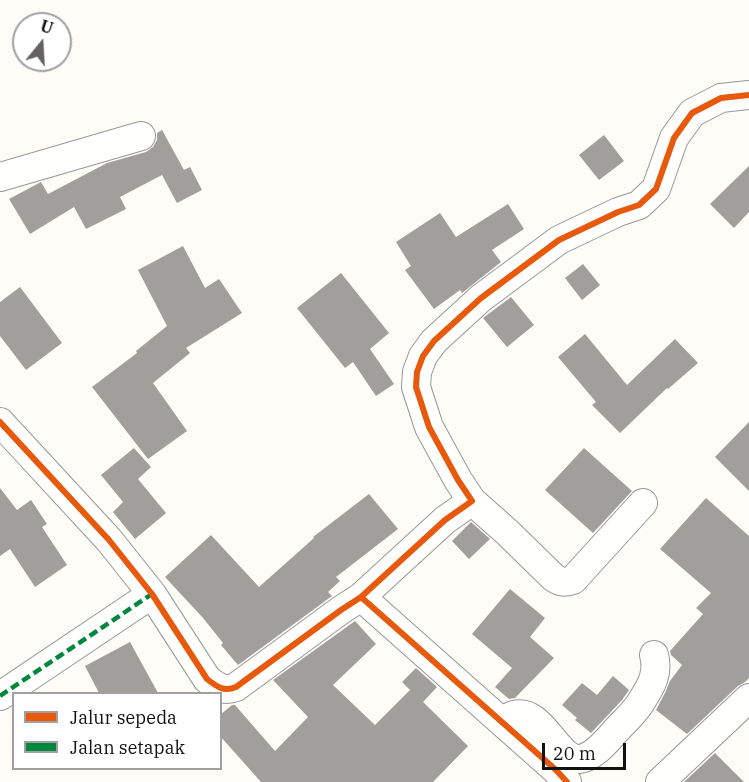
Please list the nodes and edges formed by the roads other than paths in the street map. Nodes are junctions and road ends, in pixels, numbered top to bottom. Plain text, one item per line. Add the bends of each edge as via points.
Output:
1 (749, 95) edge
2 (141, 136) dead end
3 (0, 177) edge
4 (0, 422) edge
5 (472, 501) junction
6 (643, 503) dead end
7 (152, 594) junction
8 (361, 597) junction
9 (654, 655) dead end
10 (0, 696) edge
11 (749, 698) edge
12 (502, 722) junction
13 (567, 782) edge
14 (660, 782) edge

1 - 5 street via 721,98 692,113 674,138 656,189 639,205 560,240 481,298 434,341 423,357 416,387 429,427
2 - 3 street
4 - 7 street via 109,540
5 - 6 street via 561,582 573,580
5 - 8 street via 445,520
7 - 8 street via 207,679 225,690 236,687
7 - 10 street
8 - 12 street
9 - 12 street via 654,678 639,704 604,744 588,756 571,757 546,731 522,714
11 - 14 street
12 - 13 street

